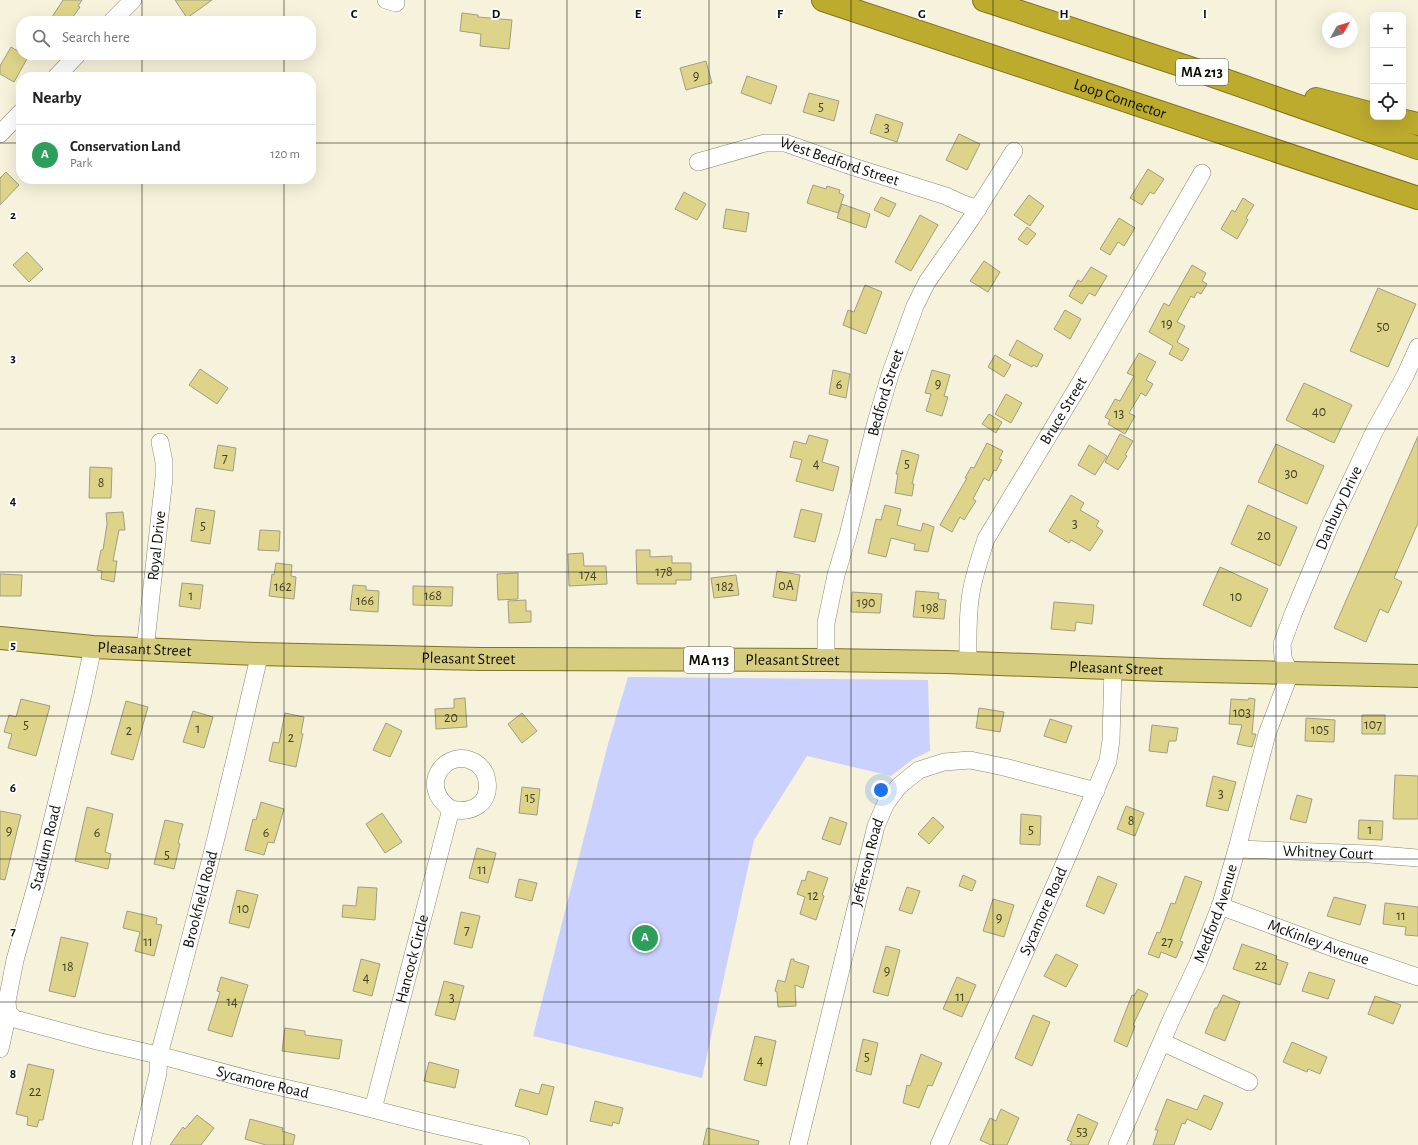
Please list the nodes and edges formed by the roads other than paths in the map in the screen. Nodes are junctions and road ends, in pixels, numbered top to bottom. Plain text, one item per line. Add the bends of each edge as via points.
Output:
1 (134, 0) edge
2 (823, 0) edge
3 (984, 0) edge
4 (117, 16) edge
5 (72, 60) edge
6 (61, 72) edge
7 (1202, 72) junction
8 (1370, 113) edge
9 (16, 117) edge
10 (1400, 120) edge
11 (1418, 124) edge
12 (0, 134) edge
13 (1418, 148) edge
14 (1014, 151) dead end
15 (698, 162) dead end
16 (1202, 173) dead end
17 (1418, 198) edge
18 (978, 209) junction
19 (1418, 347) edge
20 (160, 442) dead end
21 (0, 638) edge
22 (93, 647) junction
23 (145, 650) junction
24 (260, 654) junction
25 (826, 660) junction
26 (968, 662) junction
27 (1114, 668) junction
28 (1290, 674) junction
29 (1418, 676) edge
30 (1096, 791) junction
31 (451, 809) dead end
32 (1237, 849) junction
33 (1418, 858) edge
34 (1220, 906) junction
35 (1418, 977) edge
36 (8, 1013) junction
37 (1162, 1042) junction
38 (0, 1048) edge
39 (159, 1055) junction
40 (1249, 1082) dead end
41 (372, 1109) junction
42 (141, 1145) edge
43 (521, 1145) edge
44 (798, 1145) edge
45 (939, 1145) edge
46 (1117, 1145) edge

1 - 4 street
2 - 17 highway, Loop Connector
3 - 7 highway, MA 213
5 - 6 street
7 - 8 highway
7 - 13 highway, MA 213
9 - 12 street
10 - 11 highway
14 - 18 street, Bedford Street
15 - 18 street, West Bedford Street via 765,143 785,143
16 - 26 street, Bruce Street via 986,539 970,594
18 - 25 street, Bedford Street via 927,282 915,306 890,375 836,575 826,623
19 - 28 street, Danbury Drive via 1331,523 1293,614 1282,644 1283,658
20 - 23 street, Royal Drive via 164,478
21 - 22 main road, Pleasant Street / MA 113
22 - 23 main road, Pleasant Street / MA 113
22 - 36 street, Stadium Road via 38,879 15,960 7,1001
23 - 24 main road, Pleasant Street / MA 113
24 - 25 main road, Pleasant Street / MA 113 via 481,659
24 - 39 street, Brookfield Road via 217,835
25 - 26 main road, Pleasant Street / MA 113
26 - 27 main road, Pleasant Street / MA 113
27 - 28 main road, Pleasant Street / MA 113
27 - 30 street, Sycamore Road via 1108,761
28 - 29 main road, Pleasant Street / MA 113
28 - 32 street, Medford Avenue via 1267,734
30 - 44 street, Jefferson Road via 970,760 944,762 919,770 900,786 886,803 876,826
30 - 45 street, Sycamore Road
31 - 41 street, Hancock Circle
32 - 33 street, Whitney Court
32 - 34 street, Medford Avenue
34 - 35 street, McKinley Avenue
34 - 37 street, Medford Avenue via 1198,963
36 - 38 street, Stadium Road
36 - 39 street, Sycamore Road via 15,1019
37 - 40 street
37 - 46 street, Medford Avenue
39 - 41 street, Sycamore Road
39 - 42 street, Brookfield Road via 158,1073
41 - 43 street, Sycamore Road

